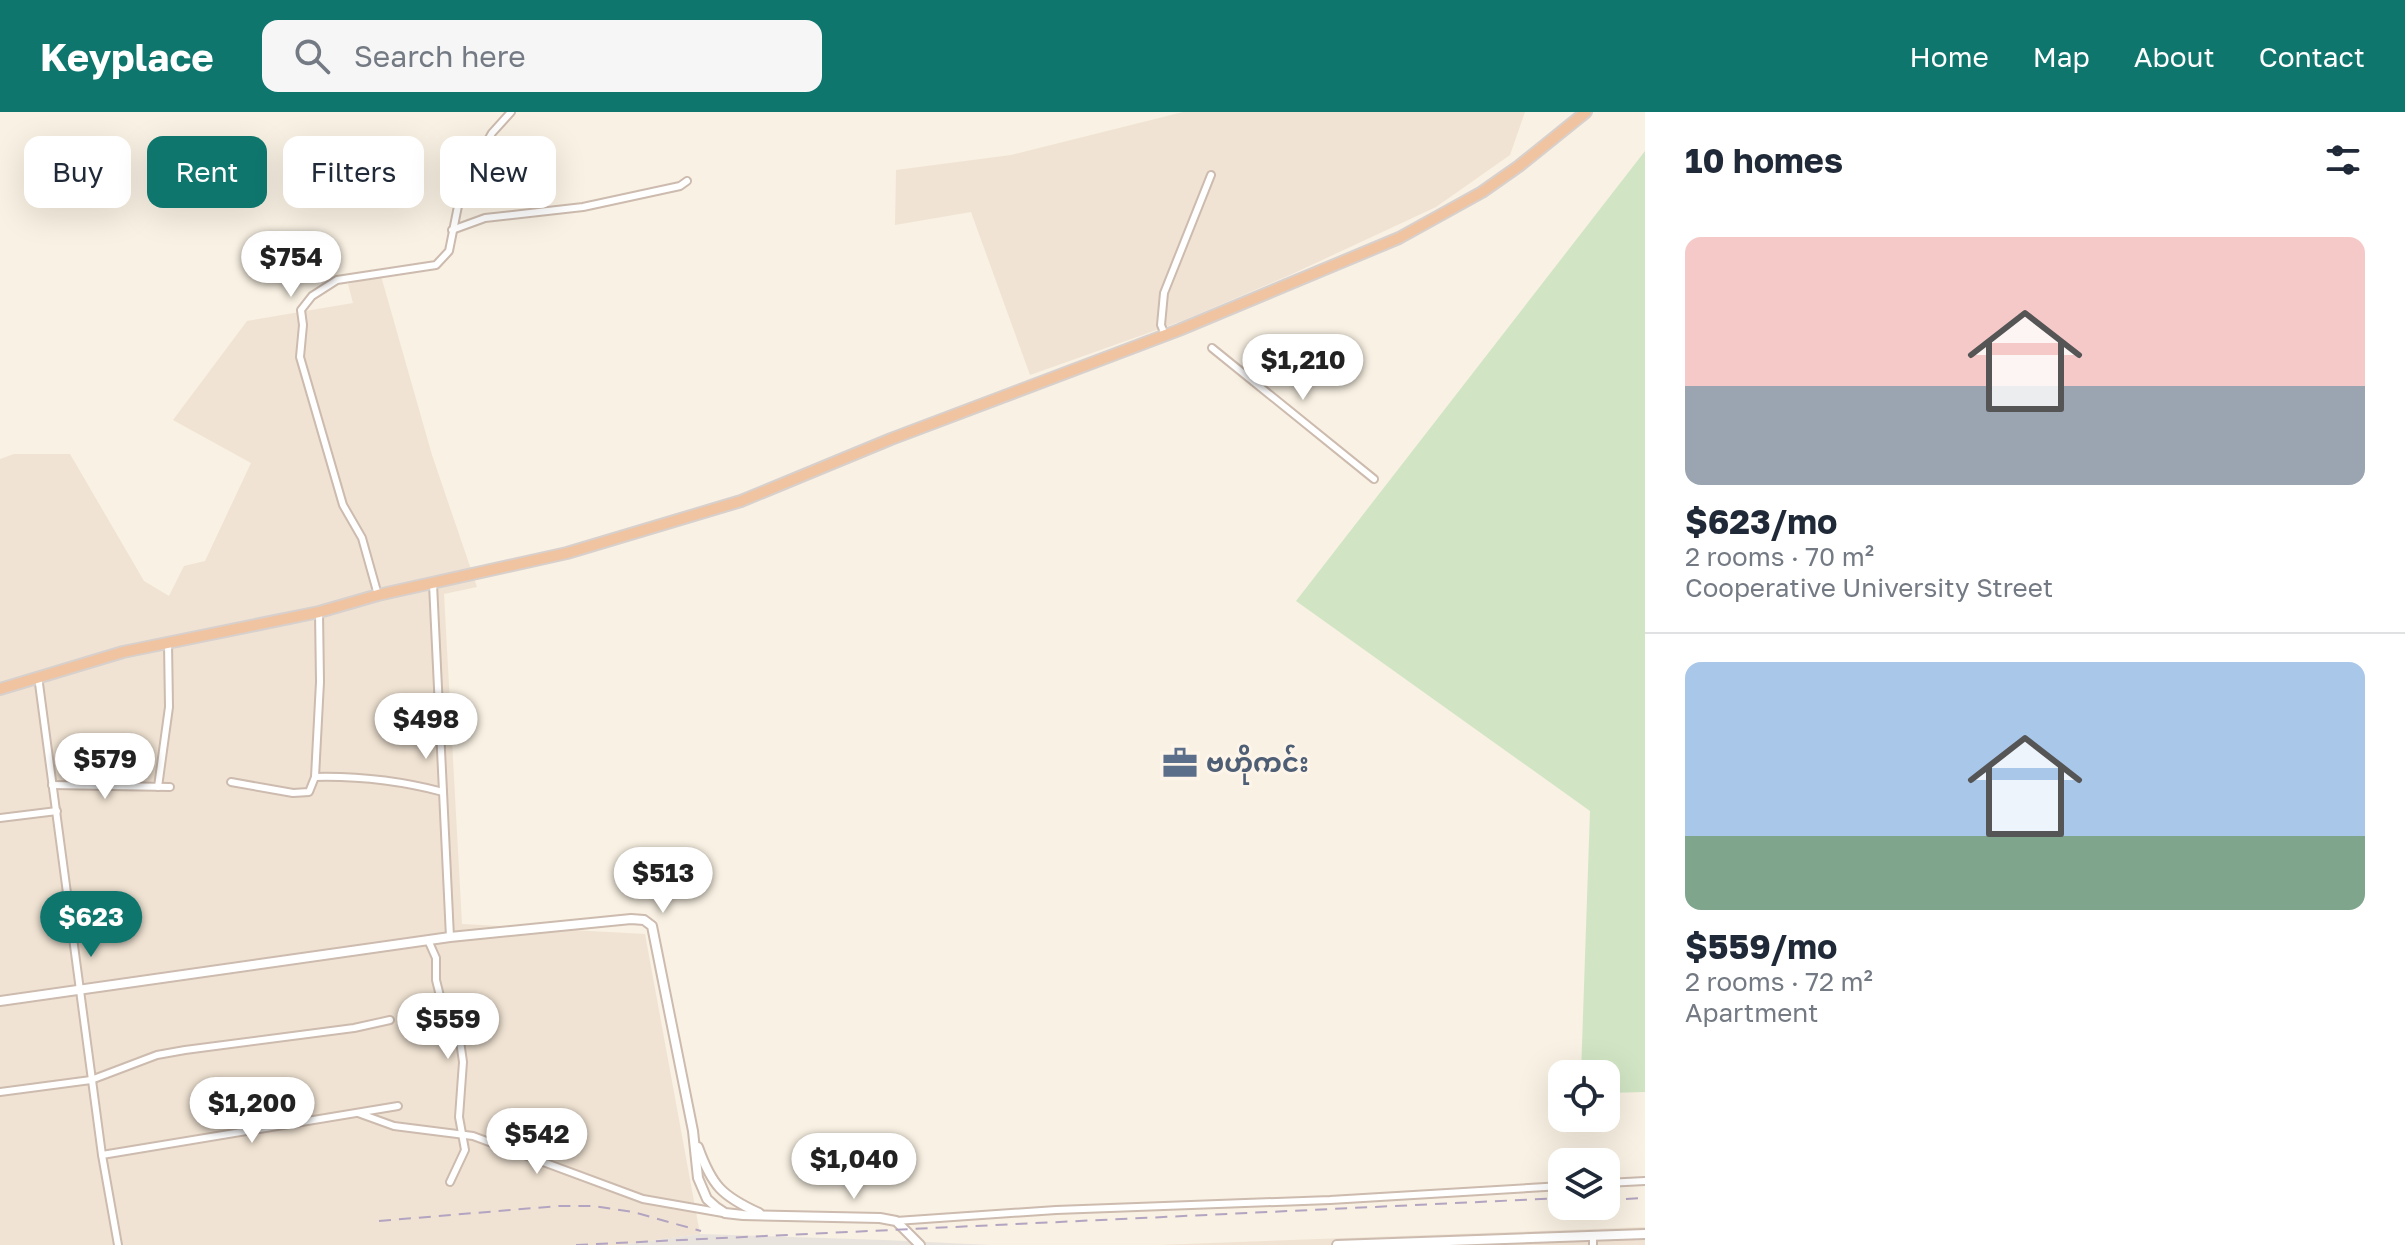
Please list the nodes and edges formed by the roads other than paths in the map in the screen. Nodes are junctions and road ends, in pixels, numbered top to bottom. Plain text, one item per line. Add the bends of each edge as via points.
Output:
1 (511, 112) edge
2 (1586, 112) edge
3 (1211, 175) dead end
4 (687, 181) dead end
5 (452, 230) junction
6 (1165, 335) junction
7 (1212, 348) dead end
8 (1374, 479) dead end
9 (433, 584) junction
10 (378, 595) junction
11 (319, 612) junction
12 (168, 642) junction
13 (38, 676) junction
14 (0, 689) edge
15 (315, 777) junction
16 (231, 782) dead end
17 (52, 785) junction
18 (158, 787) junction
19 (170, 787) dead end
20 (443, 792) junction
21 (57, 811) junction
22 (0, 818) edge
23 (450, 937) junction
24 (428, 940) junction
25 (79, 990) junction
26 (0, 1001) edge
27 (390, 1020) dead end
28 (91, 1080) junction
29 (0, 1092) edge
30 (398, 1106) dead end
31 (358, 1113) junction
32 (693, 1131) junction
33 (462, 1133) junction
34 (102, 1155) junction
35 (1645, 1181) edge
36 (450, 1182) dead end
37 (1620, 1182) edge
38 (1548, 1187) edge
39 (725, 1213) junction
40 (763, 1215) junction
41 (896, 1221) junction
42 (1645, 1234) edge
43 (1593, 1240) edge
44 (1532, 1242) edge
45 (1466, 1243) edge
46 (1415, 1244) edge
47 (118, 1245) edge
48 (920, 1245) edge
49 (1337, 1245) edge
50 (1360, 1245) edge

1 - 5 street via 492,133 462,186
2 - 6 highway via 1519,166 1430,223
3 - 6 street via 1164,293
4 - 5 street via 583,207 485,218
5 - 10 street via 449,251 436,265 337,280 301,310 300,357 343,505 362,538
6 - 9 highway via 741,501 567,553
7 - 8 street
9 - 10 highway
9 - 20 street
10 - 11 highway
11 - 12 highway
11 - 15 street
12 - 13 highway
12 - 18 street via 169,707
13 - 14 highway
13 - 17 street
15 - 16 street via 309,792 302,794
15 - 20 street via 358,778
17 - 18 street
17 - 21 street
18 - 19 street
20 - 23 street
21 - 22 street
21 - 25 street
23 - 24 street
23 - 32 street via 631,919 652,926
24 - 25 street
24 - 33 street via 443,1008 460,1041
25 - 26 street
25 - 28 street
27 - 28 street via 157,1055
28 - 29 street
28 - 34 street
30 - 31 street
31 - 33 street via 394,1126
31 - 34 street
32 - 39 street via 702,1189
32 - 40 street via 703,1162 727,1197
33 - 36 street via 465,1150
33 - 39 street via 643,1199
34 - 47 street
35 - 37 street
38 - 41 street
39 - 40 street
40 - 41 street
41 - 48 street
42 - 43 street
43 - 44 street
44 - 45 street
45 - 46 street
46 - 50 street
49 - 50 street

